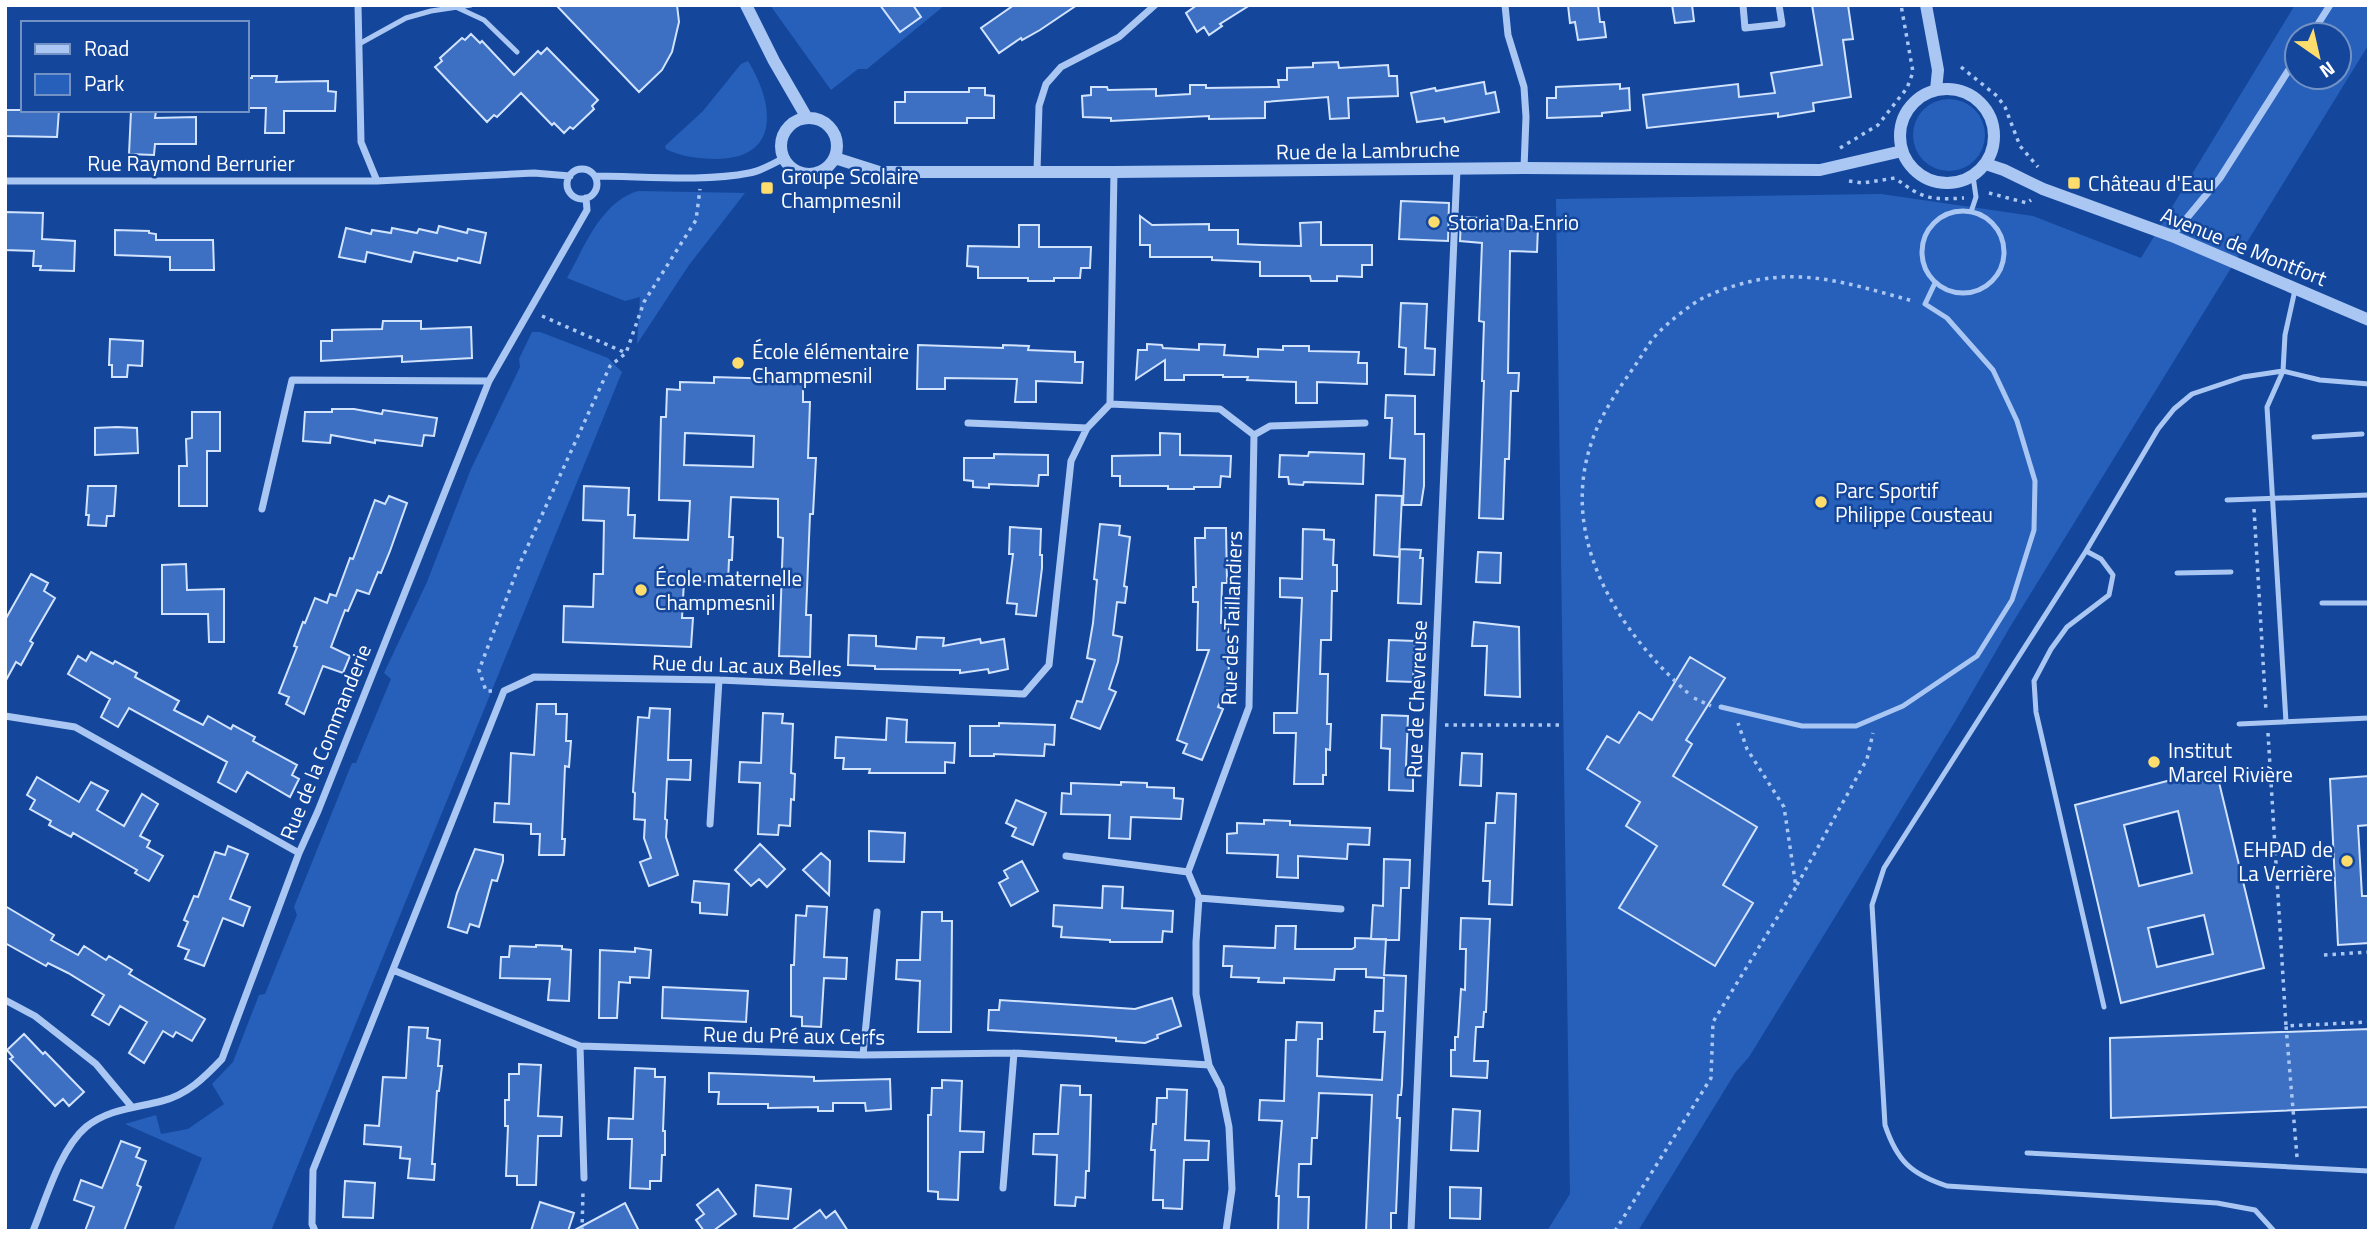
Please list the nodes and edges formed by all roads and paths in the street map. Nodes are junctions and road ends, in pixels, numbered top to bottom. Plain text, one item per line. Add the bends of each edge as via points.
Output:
1 (358, 5) edge
2 (471, 5) edge
3 (746, 5) edge
4 (1155, 5) edge
5 (1505, 5) edge
6 (1743, 5) edge
7 (1779, 5) edge
8 (1900, 5) edge
9 (1926, 5) edge
10 (2330, 5) edge
11 (458, 8) junction
12 (2320, 21) edge
13 (359, 44) junction
14 (517, 52) dead end
15 (1961, 67) dead end
16 (2283, 79) edge
17 (1936, 90) junction
18 (807, 118) junction
19 (2020, 146) dead end
20 (1902, 151) junction
21 (784, 158) junction
22 (835, 159) junction
23 (1986, 164) junction
24 (1833, 167) junction
25 (1524, 168) junction
26 (1457, 169) junction
27 (1037, 171) junction
28 (1114, 172) junction
29 (569, 176) junction
30 (596, 176) junction
31 (1973, 176) junction
32 (702, 177) junction
33 (5, 181) edge
34 (377, 181) junction
35 (2043, 189) junction
36 (1976, 197) junction
37 (586, 198) junction
38 (1971, 212) junction
39 (2172, 236) junction
40 (1935, 283) junction
41 (2296, 287) junction
42 (1925, 304) junction
43 (528, 310) junction
44 (2369, 320) edge
45 (626, 353) junction
46 (2283, 371) junction
47 (489, 380) junction
48 (2369, 384) edge
49 (1110, 404) junction
50 (968, 423) dead end
51 (1365, 423) dead end
52 (1087, 428) junction
53 (2362, 434) dead end
54 (1254, 435) junction
55 (2314, 437) dead end
56 (2367, 495) edge
57 (2274, 498) junction
58 (2227, 500) dead end
59 (262, 509) dead end
60 (2086, 551) junction
61 (2231, 572) dead end
62 (2177, 573) dead end
63 (2369, 603) edge
64 (2322, 604) dead end
65 (719, 680) junction
66 (504, 691) junction
67 (1688, 693) dead end
68 (1721, 707) dead end
69 (1734, 710) junction
70 (5, 716) edge
71 (1878, 717) junction
72 (2369, 718) edge
73 (2286, 722) junction
74 (2239, 724) dead end
75 (1433, 725) junction
76 (1563, 725) dead end
77 (2273, 806) dead end
78 (710, 824) dead end
79 (299, 853) junction
80 (1066, 856) dead end
81 (1188, 872) junction
82 (1796, 887) junction
83 (1199, 898) junction
84 (1341, 909) dead end
85 (877, 912) dead end
86 (2369, 952) edge
87 (2324, 955) dead end
88 (393, 970) junction
89 (5, 1000) edge
90 (2104, 1007) dead end
91 (2369, 1022) edge
92 (2286, 1026) junction
93 (580, 1046) junction
94 (1013, 1053) junction
95 (863, 1055) junction
96 (1209, 1065) junction
97 (131, 1107) junction
98 (2027, 1153) dead end
99 (2298, 1167) junction
100 (2369, 1171) edge
101 (584, 1178) joint
102 (1003, 1188) dead end
103 (33, 1231) edge
104 (315, 1231) edge
105 (582, 1231) edge
106 (1226, 1231) edge
107 (1410, 1231) edge
108 (1615, 1231) edge
109 (2274, 1231) edge

1 - 13 street
2 - 11 lane
3 - 18 street
4 - 27 street via 1119,37 1061,67 1046,84 1038,106
5 - 25 street via 1508,35 1524,87
6 - 7 street via 1745,28 1782,24
8 - 24 path via 1913,72 1907,88 1878,125 1839,148
9 - 17 street via 1938,70
10 - 12 street
11 - 13 lane via 405,18
11 - 14 lane via 484,20
13 - 34 street via 361,142
15 - 19 path via 1997,96
16 - 39 street via 2220,178
17 - 20 street via 1922,96 1906,114 1900,136
17 - 23 street via 1952,89 1981,103 1994,133
18 - 21 street via 785,132
18 - 22 street via 826,123 833,131
20 - 24 street, Rue de la Lambruche
20 - 31 street via 1914,169 1931,181 1946,184
21 - 22 street via 796,171 813,174
21 - 32 street via 749,173
22 - 27 street, Rue de la Lambruche via 879,172
23 - 31 street
23 - 35 street, Avenue de Montfort
24 - 25 street, Rue de la Lambruche
24 - 36 path via 1847,181 1895,178 1916,194 1936,200
25 - 26 street, Rue de la Lambruche
26 - 28 street, Rue de la Lambruche
26 - 75 street, Rue de Chevreuse
27 - 28 street, Rue de la Lambruche
28 - 49 street
29 - 30 street via 582,169
29 - 34 street, Rue Raymond Berrurier via 534,173
29 - 37 street via 569,190
30 - 32 street
30 - 37 street via 596,190
31 - 36 lane
32 - 45 path via 696,220 644,302
33 - 34 street, Rue Raymond Berrurier
35 - 36 path via 2027,203 1990,192
35 - 39 street, Avenue de Montfort
36 - 38 lane
37 - 43 street, Rue de la Commanderie via 587,210
38 - 40 lane via 1945,215 1926,234 1922,260
38 - 40 lane via 1984,216 2002,237 2005,251 1997,277 1974,293 1953,292
39 - 41 street, Avenue de Montfort
40 - 42 lane
41 - 44 street, Avenue de Montfort
41 - 46 lane via 2285,335
42 - 67 path via 1872,289 1803,278 1771,278 1703,297 1657,334 1613,398 1592,441 1581,492 1586,538 1616,609 1659,667
42 - 71 lane via 1947,318 1993,370 2003,390 2035,481 2034,530 2012,600 1977,656 1903,706
43 - 45 path
43 - 47 street, Rue de la Commanderie
45 - 66 path via 610,366 577,437 520,563 479,670 485,691
46 - 48 lane
46 - 57 lane via 2267,407
46 - 60 lane via 2243,377 2192,394 2174,409
47 - 59 street via 292,380
47 - 79 street, Rue de la Commanderie
49 - 52 street, Rue du Lac aux Belles
49 - 54 street via 1220,409
50 - 52 street
51 - 54 street via 1270,426
52 - 65 street, Rue du Lac aux Belles via 1071,461 1049,664 1024,694
53 - 55 lane
54 - 81 street, Rue des Taillandiers via 1249,707
56 - 57 lane
57 - 58 lane
57 - 73 lane
60 - 90 lane via 2101,559 2113,575 2109,595 2067,627 2051,649 2035,681 2036,712
60 - 109 lane via 1884,868 1872,905 1885,1125 1892,1147 1907,1166 1924,1179 1947,1186 2217,1203 2255,1210
61 - 62 lane
63 - 64 lane
65 - 66 street, Rue du Lac aux Belles via 534,677
65 - 78 street
66 - 88 street
68 - 69 lane
69 - 71 lane via 1802,726 1856,726
69 - 82 path via 1747,750 1784,807
70 - 79 street via 75,727
71 - 82 path via 1867,758
72 - 73 lane
73 - 74 lane
75 - 76 path
75 - 107 street, Rue de Chevreuse
77 - 92 path
79 - 97 street, Rue de la Commanderie via 222,1059 184,1092
80 - 81 street
81 - 83 street
82 - 108 path via 1713,1022 1711,1078
83 - 84 street
83 - 96 street via 1196,994
85 - 95 street
86 - 87 path
88 - 93 street, Rue du Pré aux Cerfs
88 - 104 street via 313,1170
89 - 97 street via 35,1016 96,1064
91 - 92 path
92 - 99 path
93 - 95 street, Rue du Pré aux Cerfs
93 - 101 street
94 - 95 street, Rue du Pré aux Cerfs
94 - 96 street, Rue du Pré aux Cerfs
94 - 102 street
96 - 106 street via 1221,1088 1229,1127 1232,1189
97 - 103 street, Rue de la Commanderie via 86,1127 73,1143
98 - 99 lane
99 - 100 lane
101 - 105 path

